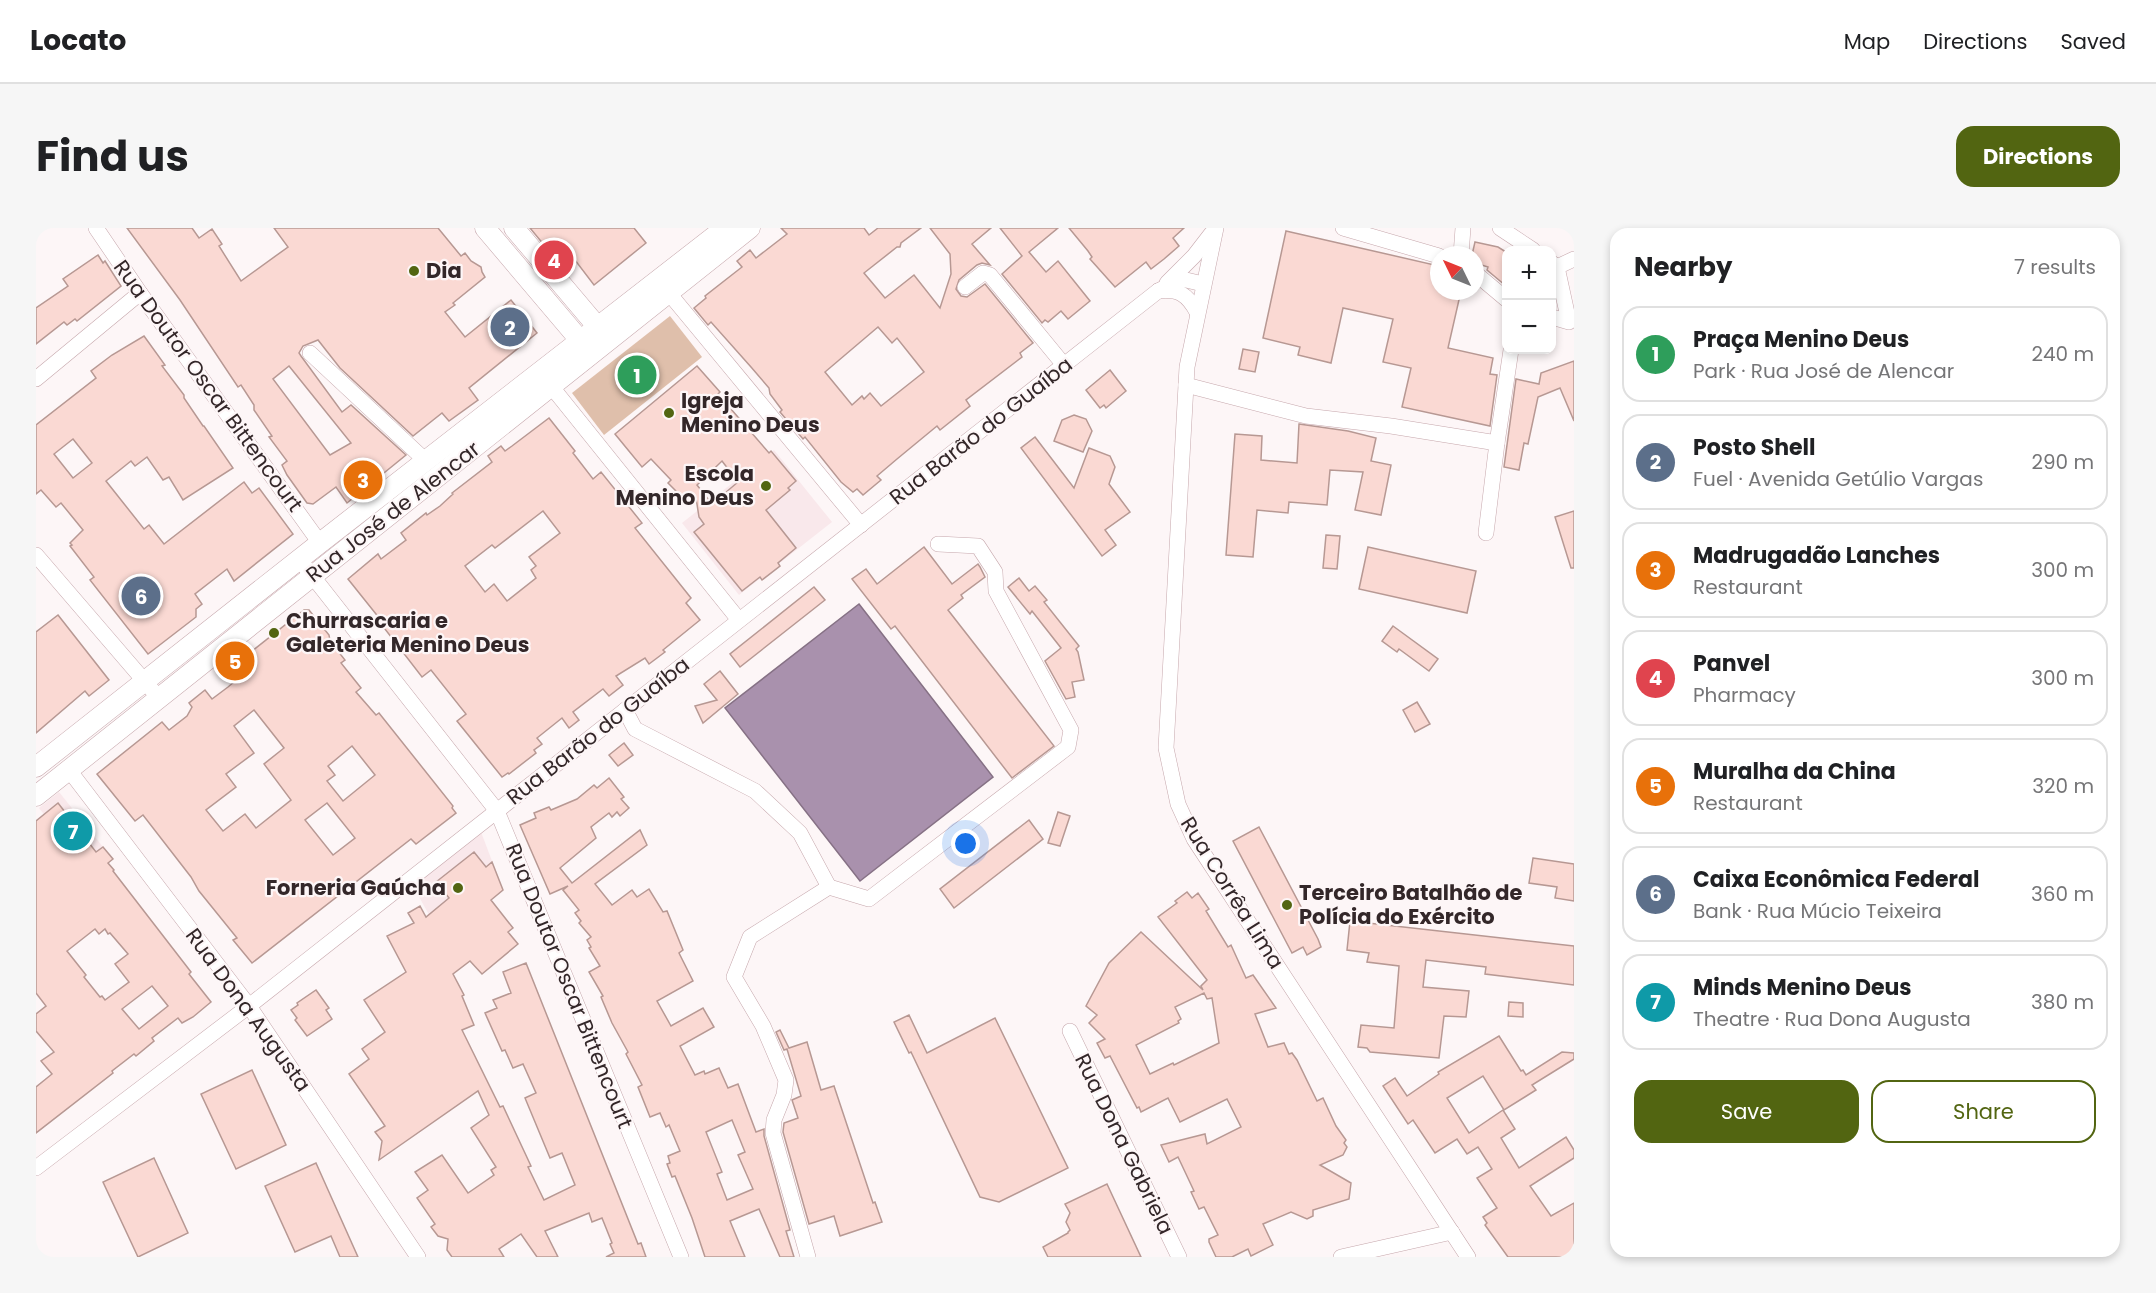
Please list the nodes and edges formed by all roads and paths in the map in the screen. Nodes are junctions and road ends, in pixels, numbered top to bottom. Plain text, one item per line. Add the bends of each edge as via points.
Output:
1 (96, 228) edge
2 (485, 228) edge
3 (514, 228) edge
4 (725, 228) edge
5 (750, 228) edge
6 (1214, 228) edge
7 (1343, 228) edge
8 (1463, 228) edge
9 (1500, 228) edge
10 (1462, 246) edge
11 (1527, 246) edge
12 (1430, 252) edge
13 (689, 256) junction
14 (1574, 259) edge
15 (1556, 264) edge
16 (1556, 272) edge
17 (1484, 281) edge
18 (1203, 284) junction
19 (965, 287) dead end
20 (1158, 291) junction
21 (668, 292) junction
22 (140, 293) junction
23 (1502, 296) edge
24 (1197, 312) junction
25 (1556, 319) edge
26 (1572, 326) edge
27 (603, 334) junction
28 (586, 348) junction
29 (310, 353) dead end
30 (1510, 354) edge
31 (1064, 365) junction
32 (36, 379) edge
33 (1186, 385) junction
34 (551, 386) junction
35 (1497, 443) junction
36 (426, 461) junction
37 (861, 525) junction
38 (1486, 533) dead end
39 (320, 543) junction
40 (938, 544) dead end
41 (36, 555) edge
42 (300, 559) junction
43 (312, 576) junction
44 (740, 620) junction
45 (146, 681) junction
46 (159, 698) junction
47 (625, 710) junction
48 (36, 767) edge
49 (69, 770) junction
50 (36, 796) edge
51 (497, 811) junction
52 (829, 887) junction
53 (249, 1006) junction
54 (1070, 1031) dead end
55 (36, 1168) edge
56 (1452, 1232) junction
57 (417, 1257) edge
58 (681, 1257) edge
59 (808, 1257) edge
60 (1179, 1257) edge
61 (1341, 1257) edge
62 (1468, 1257) edge

1 - 22 street, Rua Doutor Oscar Bittencourt
2 - 28 main road
3 - 27 main road
4 - 13 main road
5 - 21 main road, Rua José de Alencar
6 - 18 street, Rua Corrêa Lima
6 - 20 street via 1194,256
7 - 12 street
8 - 10 street
9 - 11 street
13 - 21 street
13 - 27 main road
14 - 15 street
16 - 26 street
17 - 23 street
18 - 20 street, Rua Barão do Guaíba via 1182,279
18 - 24 street, Rua Corrêa Lima
19 - 31 street via 983,273 990,275
20 - 24 street via 1173,290 1183,295
20 - 31 street, Rua Barão do Guaíba
21 - 27 main road, Rua José de Alencar
21 - 37 street
22 - 32 street
22 - 39 street, Rua Doutor Oscar Bittencourt
24 - 33 street, Rua Corrêa Lima
25 - 26 street
27 - 28 main road, Rua José de Alencar
28 - 34 main road, Rua José de Alencar
28 - 36 main road, Rua José de Alencar
29 - 36 street
30 - 35 street
31 - 37 street, Rua Barão do Guaíba
33 - 35 street via 1306,416
33 - 56 street, Rua Corrêa Lima via 1166,748 1178,804 1194,839
34 - 43 main road, Rua José de Alencar
34 - 44 street
35 - 38 street
36 - 39 main road, Rua José de Alencar
37 - 44 street, Rua Barão do Guaíba
39 - 42 main road, Rua José de Alencar
40 - 52 street via 978,546 995,572 996,591 1071,730 1068,747 869,899
41 - 45 street
42 - 43 street, Rua Doutor Oscar Bittencourt
42 - 45 main road, Rua José de Alencar
43 - 46 main road, Rua José de Alencar
43 - 51 street, Rua Doutor Oscar Bittencourt
44 - 47 street, Rua Barão do Guaíba
45 - 46 street
45 - 48 main road, Rua José de Alencar
46 - 49 main road, Rua José de Alencar
47 - 51 street, Rua Barão do Guaíba
47 - 52 street via 635,729 755,791 800,833
49 - 50 main road, Rua José de Alencar
49 - 53 street, Rua Dona Augusta
51 - 53 street, Rua Barão do Guaíba
51 - 58 street, Rua Doutor Oscar Bittencourt
52 - 59 street via 750,937 734,977 763,1026 786,1080 773,1133
53 - 55 street, Rua Barão do Guaíba
53 - 57 street, Rua Dona Augusta
54 - 60 street, Rua Dona Gabriela
56 - 61 street
56 - 62 street, Rua Corrêa Lima

